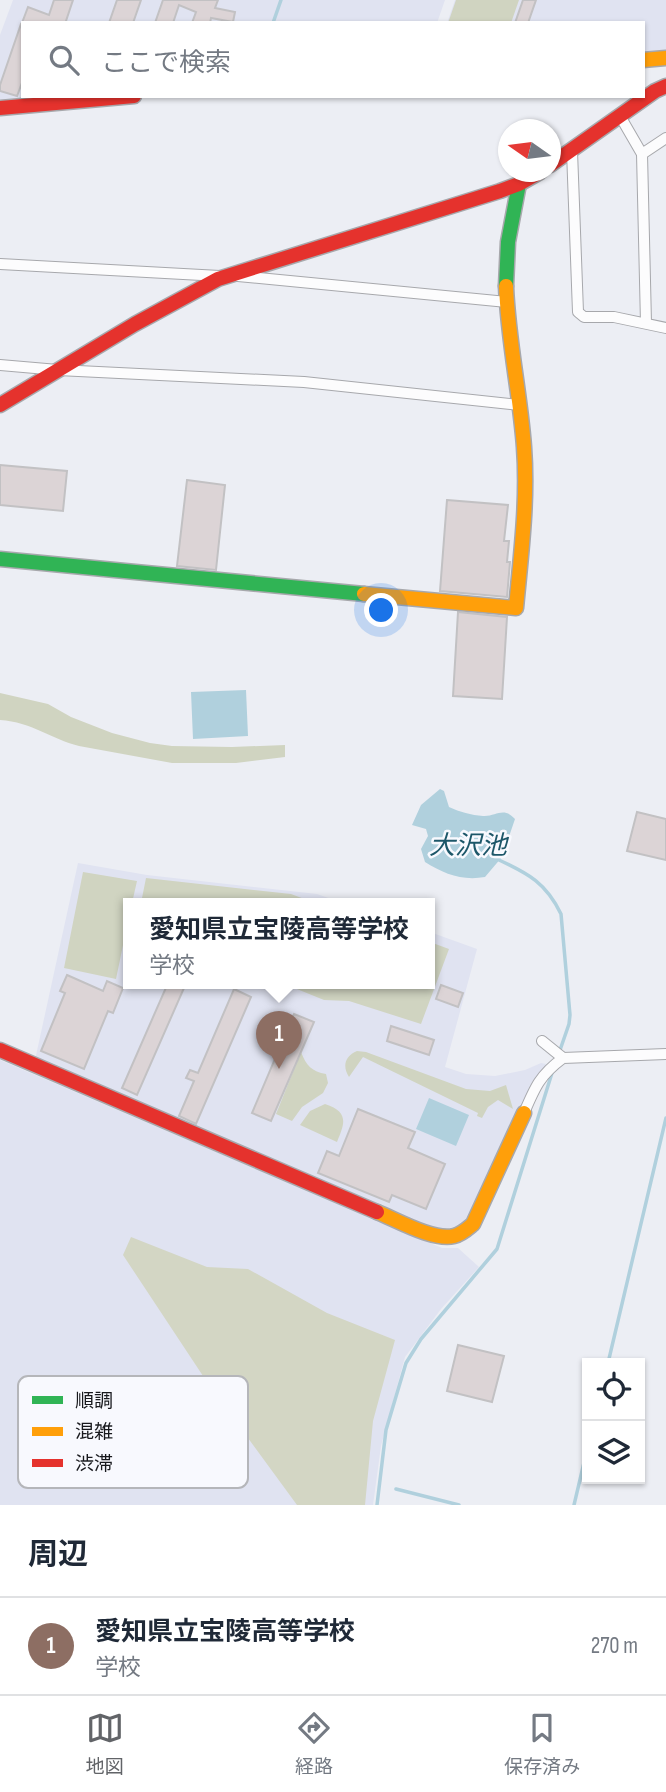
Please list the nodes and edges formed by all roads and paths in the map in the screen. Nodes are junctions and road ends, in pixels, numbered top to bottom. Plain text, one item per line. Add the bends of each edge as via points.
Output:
1 (666, 58) edge
2 (645, 60) edge
3 (666, 86) edge
4 (112, 98) edge
5 (0, 108) edge
6 (620, 117) junction
7 (666, 138) edge
8 (572, 151) junction
9 (642, 154) junction
10 (561, 158) edge
11 (522, 182) edge
12 (519, 184) junction
13 (0, 264) edge
14 (225, 276) junction
15 (507, 302) junction
16 (646, 323) junction
17 (666, 328) edge
18 (0, 365) edge
19 (58, 370) junction
20 (0, 405) edge
21 (519, 405) junction
22 (0, 559) edge
23 (542, 1041) dead end
24 (0, 1050) edge
25 (666, 1054) edge
26 (563, 1058) junction
27 (524, 1112) joint

1 - 2 street
3 - 6 street
4 - 5 street
6 - 8 street
6 - 9 street
7 - 9 street
8 - 10 street
8 - 16 street via 578,312 584,317
9 - 16 street
11 - 12 street
12 - 14 street
12 - 15 street via 510,227
13 - 14 street
14 - 15 street
14 - 19 street
15 - 21 street
16 - 17 street
18 - 19 street
19 - 20 street
19 - 21 street via 304,382
21 - 22 street via 525,509 516,608
23 - 26 street
24 - 27 street via 445,1238 460,1236 474,1224
25 - 26 street
26 - 27 street via 538,1082

